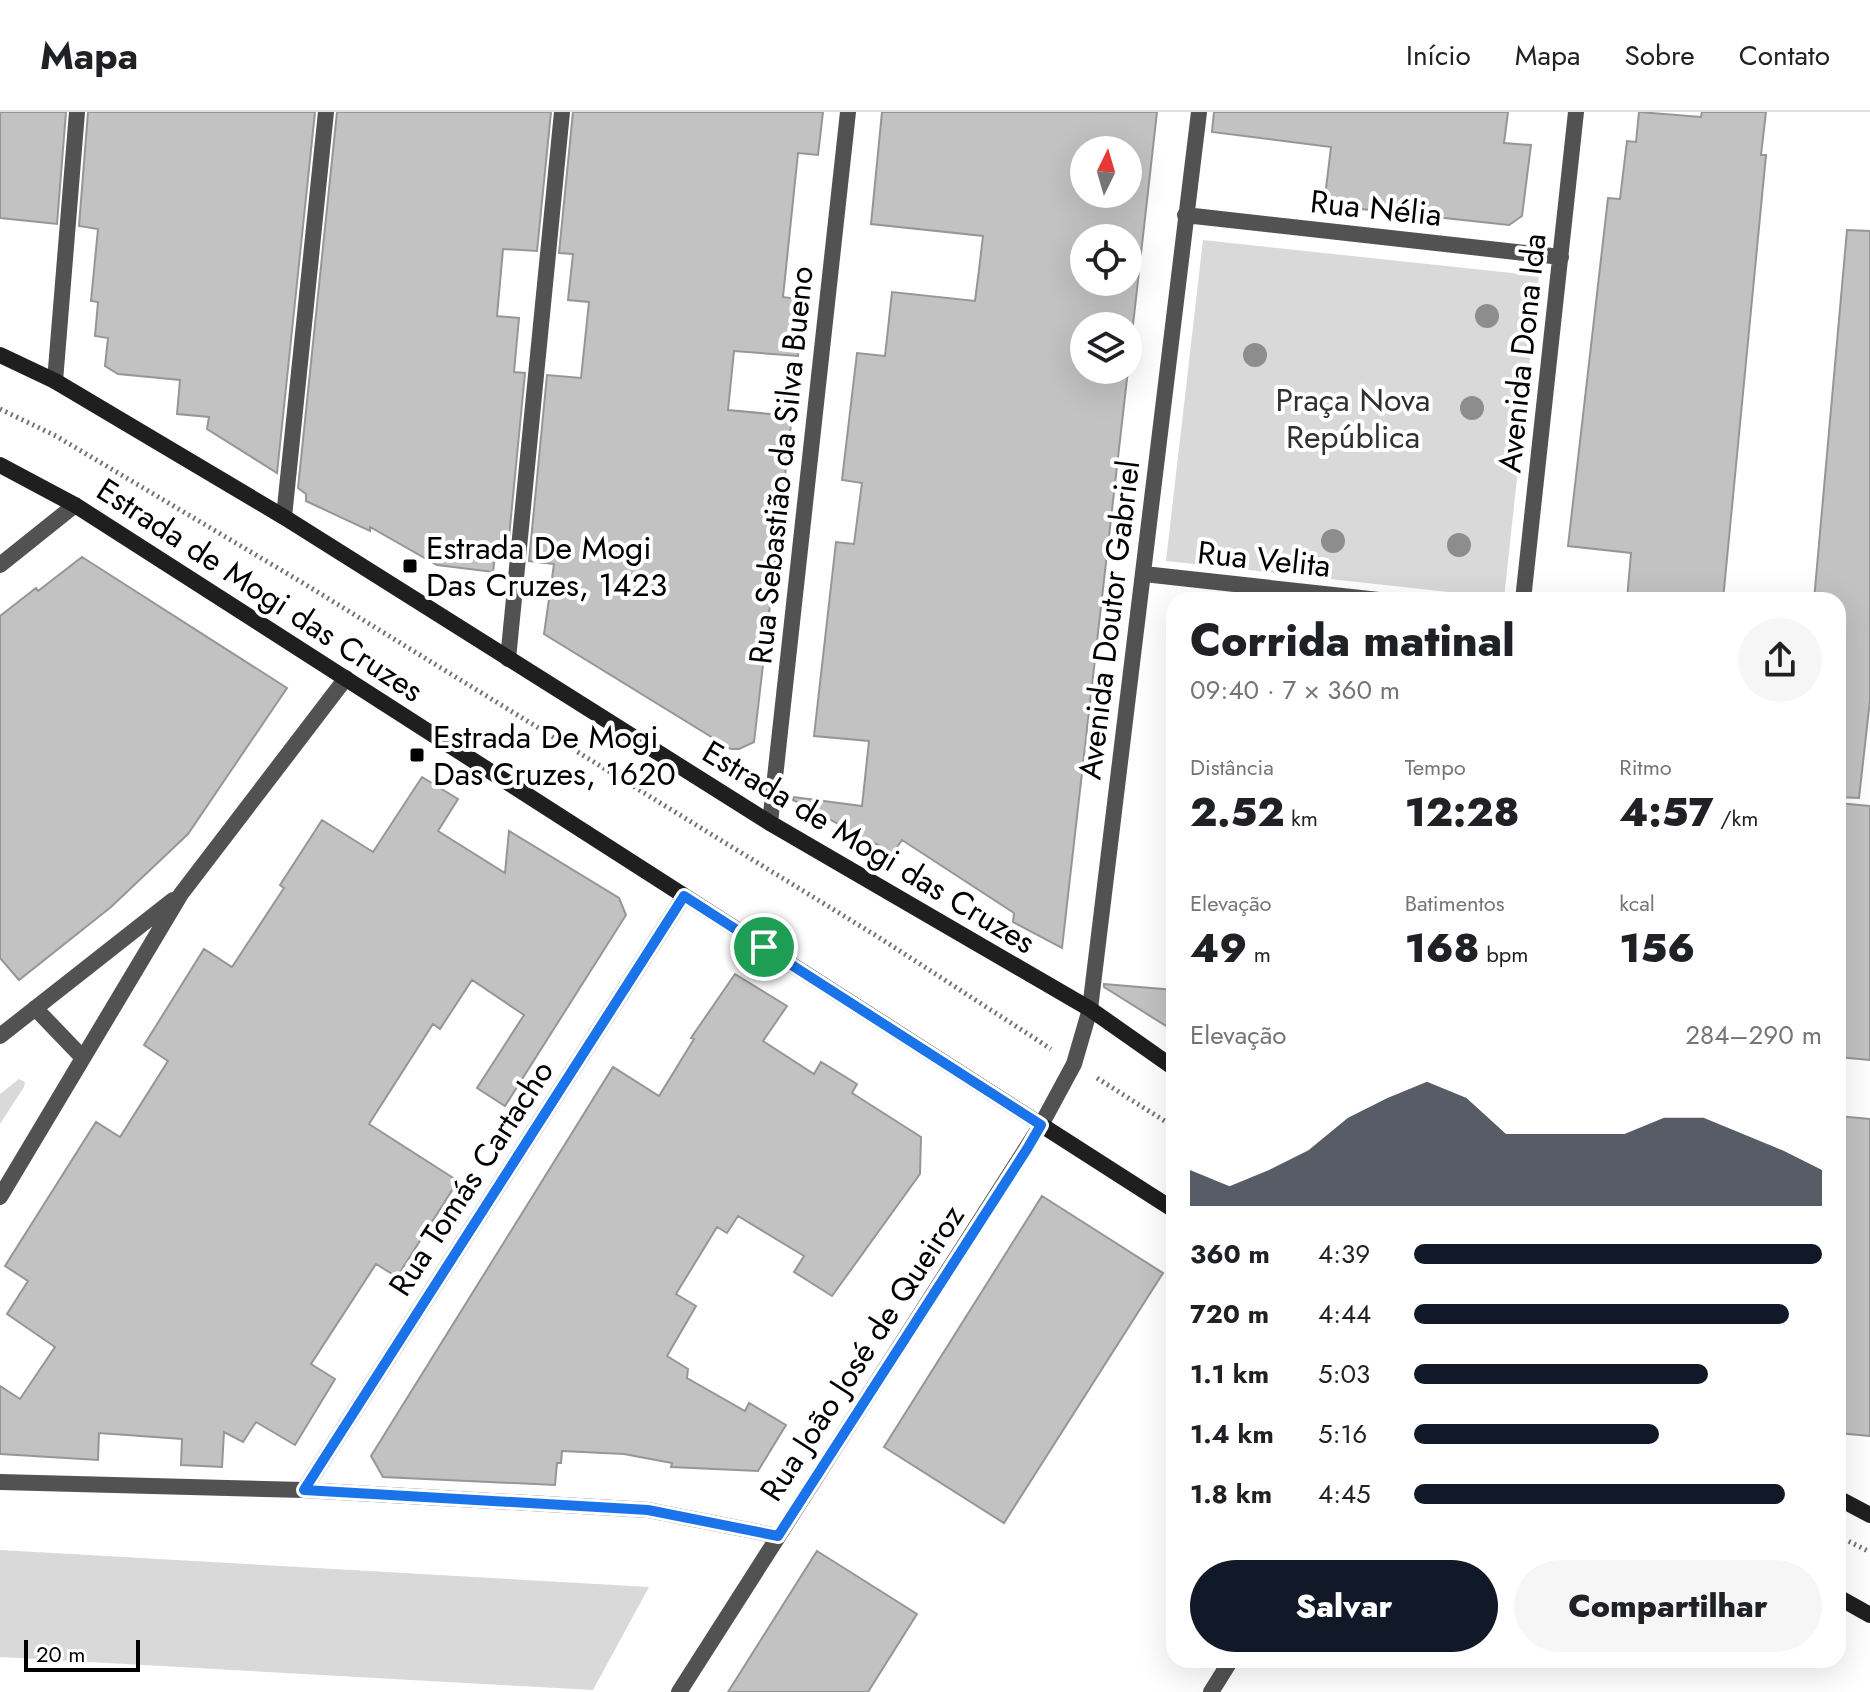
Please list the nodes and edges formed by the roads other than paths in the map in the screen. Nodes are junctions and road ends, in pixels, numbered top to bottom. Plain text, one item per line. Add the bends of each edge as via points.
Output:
1 (77, 112) edge
2 (326, 112) edge
3 (562, 112) edge
4 (848, 112) edge
5 (1199, 112) edge
6 (1576, 112) edge
7 (1185, 215) junction
8 (1561, 257) junction
9 (0, 355) edge
10 (55, 381) junction
11 (0, 465) edge
12 (75, 505) junction
13 (284, 517) junction
14 (0, 565) edge
15 (1144, 574) junction
16 (1307, 592) edge
17 (1524, 592) edge
18 (508, 659) junction
19 (346, 678) junction
20 (770, 823) junction
21 (181, 894) junction
22 (684, 896) junction
23 (35, 1008) junction
24 (1090, 1009) junction
25 (0, 1036) edge
26 (83, 1058) junction
27 (1166, 1062) edge
28 (1041, 1125) junction
29 (0, 1197) edge
30 (1166, 1205) edge
31 (0, 1482) edge
32 (304, 1490) junction
33 (1846, 1502) edge
34 (1870, 1515) edge
35 (778, 1536) junction
36 (1846, 1602) edge
37 (1870, 1615) edge
38 (1226, 1668) edge
39 (679, 1692) edge
40 (1211, 1692) edge

1 - 10 street
2 - 13 street
3 - 18 street
4 - 20 street, Rua Sebastião da Silva Bueno
5 - 7 street, Avenida Doutor Gabriel
6 - 8 street, Avenida Dona Ida
7 - 8 street, Rua Nélia
7 - 15 street, Avenida Doutor Gabriel
8 - 17 street, Avenida Dona Ida
9 - 10 main road, Estrada de Mogi das Cruzes
10 - 13 main road, Estrada de Mogi das Cruzes
11 - 12 main road, Estrada de Mogi das Cruzes
12 - 14 street
12 - 19 main road, Estrada de Mogi das Cruzes
13 - 18 main road, Estrada de Mogi das Cruzes
15 - 16 street, Rua Velita
15 - 24 street, Avenida Doutor Gabriel
18 - 20 main road, Estrada de Mogi das Cruzes
19 - 21 street
19 - 22 main road, Estrada de Mogi das Cruzes
20 - 24 main road, Estrada de Mogi das Cruzes
21 - 23 street
21 - 26 street
22 - 28 main road, Estrada de Mogi das Cruzes
22 - 32 street, Rua Tomás Cartacho
23 - 25 street
23 - 26 street
24 - 27 main road, Estrada de Mogi das Cruzes
24 - 28 street, Avenida Doutor Gabriel via 1074,1064
26 - 29 street
28 - 30 main road, Estrada de Mogi das Cruzes
28 - 35 street, Rua João José de Queiroz
31 - 32 street
32 - 35 street via 648,1510
33 - 34 main road
35 - 39 street, Rua João José de Queiroz
36 - 37 main road
38 - 40 street

